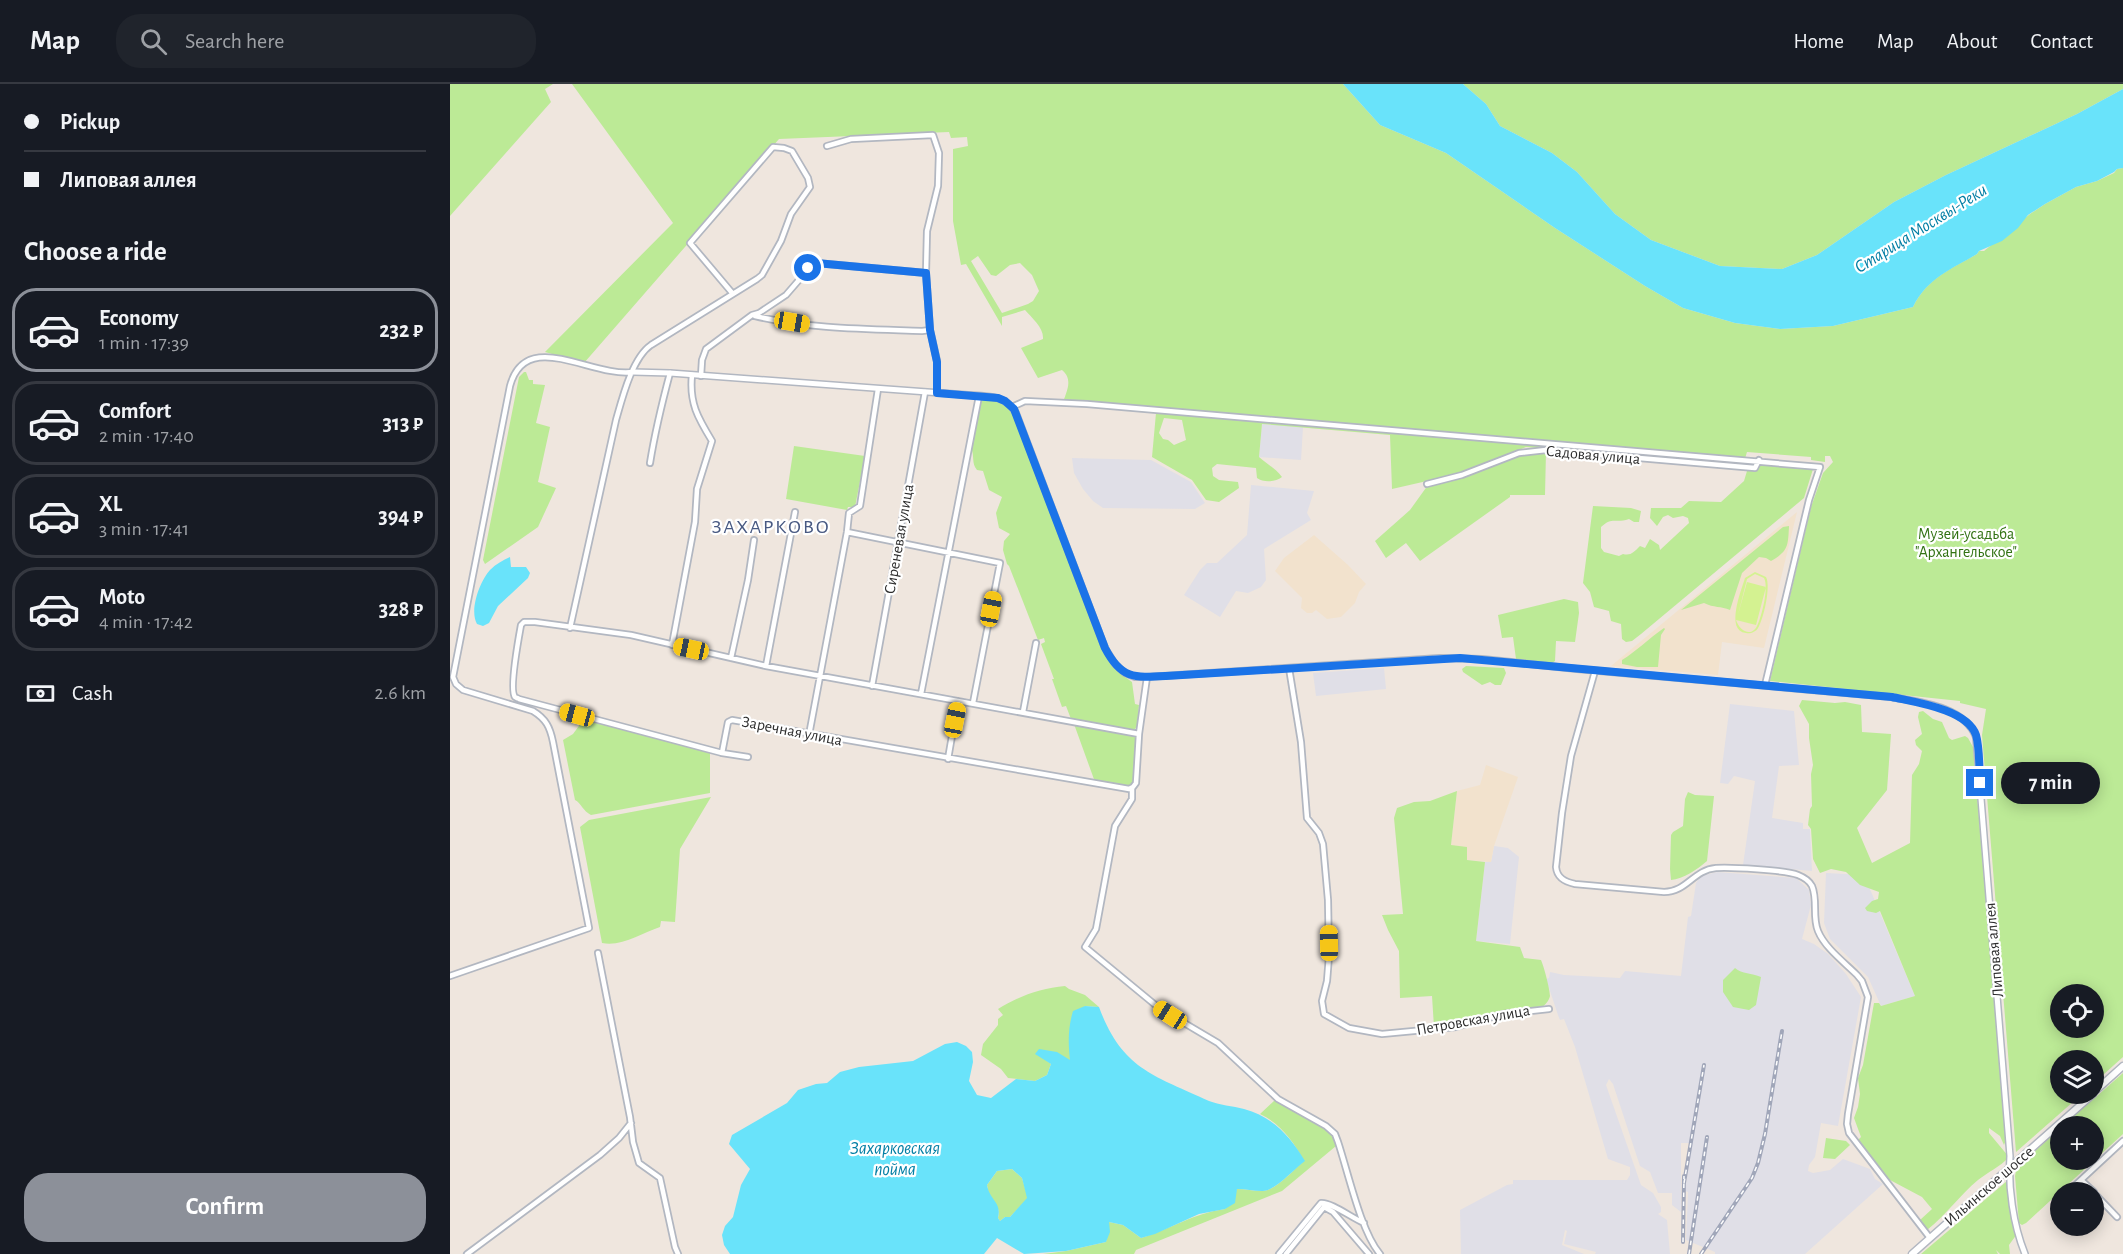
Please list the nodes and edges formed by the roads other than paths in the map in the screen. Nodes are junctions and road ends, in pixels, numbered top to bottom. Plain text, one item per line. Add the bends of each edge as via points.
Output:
1 (826, 146) dead end
2 (926, 273) junction
3 (733, 294) junction
4 (752, 315) junction
5 (930, 330) junction
6 (633, 372) junction
7 (670, 373) junction
8 (692, 375) junction
9 (700, 376) junction
10 (878, 389) junction
11 (925, 392) junction
12 (937, 393) junction
13 (979, 396) junction
14 (1012, 407) junction
15 (1760, 460) junction
16 (650, 463) dead end
17 (1427, 484) dead end
18 (795, 512) dead end
19 (847, 532) junction
20 (754, 540) dead end
21 (898, 543) junction
22 (949, 552) junction
23 (570, 628) junction
24 (1036, 643) dead end
25 (672, 645) junction
26 (731, 658) junction
27 (766, 666) junction
28 (1289, 668) junction
29 (1595, 671) junction
30 (821, 676) junction
31 (1147, 677) junction
32 (1765, 685) junction
33 (872, 686) junction
34 (921, 694) junction
35 (958, 701) junction
36 (973, 703) junction
37 (1023, 712) junction
38 (1139, 734) junction
39 (809, 735) junction
40 (722, 753) junction
41 (748, 757) dead end
42 (948, 759) junction
43 (1132, 788) junction
44 (597, 953) dead end
45 (450, 976) edge
46 (1549, 1009) dead end
47 (2123, 1066) edge
48 (2104, 1083) edge
49 (2081, 1104) edge
50 (631, 1123) junction
51 (2123, 1142) edge
52 (2009, 1167) junction
53 (2081, 1180) edge
54 (2104, 1203) edge
55 (1347, 1216) junction
56 (2117, 1217) dead end
57 (1341, 1221) junction
58 (1364, 1223) junction
59 (1930, 1238) junction
60 (467, 1254) edge
61 (678, 1254) edge
62 (1279, 1254) edge
63 (1286, 1254) edge
64 (1369, 1254) edge
65 (1380, 1254) edge
66 (1912, 1254) edge
67 (2025, 1254) edge

1 - 2 street via 851,139 933,135 939,153 938,186 927,231
2 - 4 street via 816,263 786,295
2 - 5 street
3 - 3 street via 762,275 782,241 791,214 810,187 805,172 788,149 773,147 690,243
3 - 6 street via 645,349
4 - 5 street via 858,330
4 - 9 street via 706,349
5 - 12 street via 937,362
6 - 7 street
6 - 23 street via 616,420
6 - 45 street via 619,373 549,357 524,362 515,370 453,677 463,690 533,711 548,724 589,928
7 - 8 street
7 - 16 street
8 - 9 street
8 - 25 street via 691,397 712,441 697,489 695,522
9 - 10 street
10 - 11 street
10 - 19 street via 860,506 849,513
11 - 12 street
11 - 21 street, Сиреневая улица
12 - 13 street
13 - 14 street via 1002,399
13 - 22 street
14 - 15 street via 1025,401 1088,404
14 - 31 street via 1105,648 1125,673
15 - 17 street, Садовая улица via 1755,468 1546,450 1519,453
15 - 32 street via 1820,467
18 - 27 street
19 - 21 street
19 - 30 street
20 - 26 street
21 - 22 street
21 - 33 street, Сиреневая улица
22 - 34 street
22 - 36 street via 1000,562
23 - 25 street via 631,635
23 - 40 street via 535,622 520,625 513,675 515,697
24 - 37 street
25 - 26 street
26 - 27 street
27 - 30 street
28 - 29 street via 1460,658
28 - 31 street
28 - 46 street, Петровская улица via 1301,742 1307,818 1323,844 1329,956 1322,1001 1324,1014 1349,1028 1382,1034 1456,1027 1503,1014
29 - 32 street
29 - 59 street via 1571,756 1561,819 1558,875 1575,884 1664,892 1675,892 1705,870 1719,868 1793,873 1807,880 1821,936 1857,975 1868,997 1846,1124 1849,1133
30 - 33 street
30 - 39 street
31 - 38 street
32 - 52 street, Липовая аллея via 1892,697 1928,705 1947,710 1975,733
33 - 34 street
34 - 35 street
35 - 36 street
35 - 42 street
36 - 37 street
37 - 38 street
38 - 43 street via 1136,783
39 - 40 street, Заречная улица via 732,720 728,722
39 - 42 street, Заречная улица
40 - 41 street
42 - 43 street, Заречная улица
43 - 58 street via 1132,800 1115,826 1098,923 1085,947 1159,1008 1218,1043 1278,1099 1331,1131
44 - 50 street
47 - 48 main road, Ильинское шоссе
49 - 52 main road, Ильинское шоссе
50 - 60 street via 600,1155
50 - 61 street via 639,1163 660,1178
51 - 53 street
52 - 59 main road, Ильинское шоссе
52 - 67 street, Липовая аллея via 2017,1228
54 - 56 street
55 - 57 street
55 - 58 street
55 - 62 street via 1332,1205 1321,1203
57 - 63 street via 1324,1208
57 - 64 street
58 - 65 street
59 - 66 main road, Ильинское шоссе

